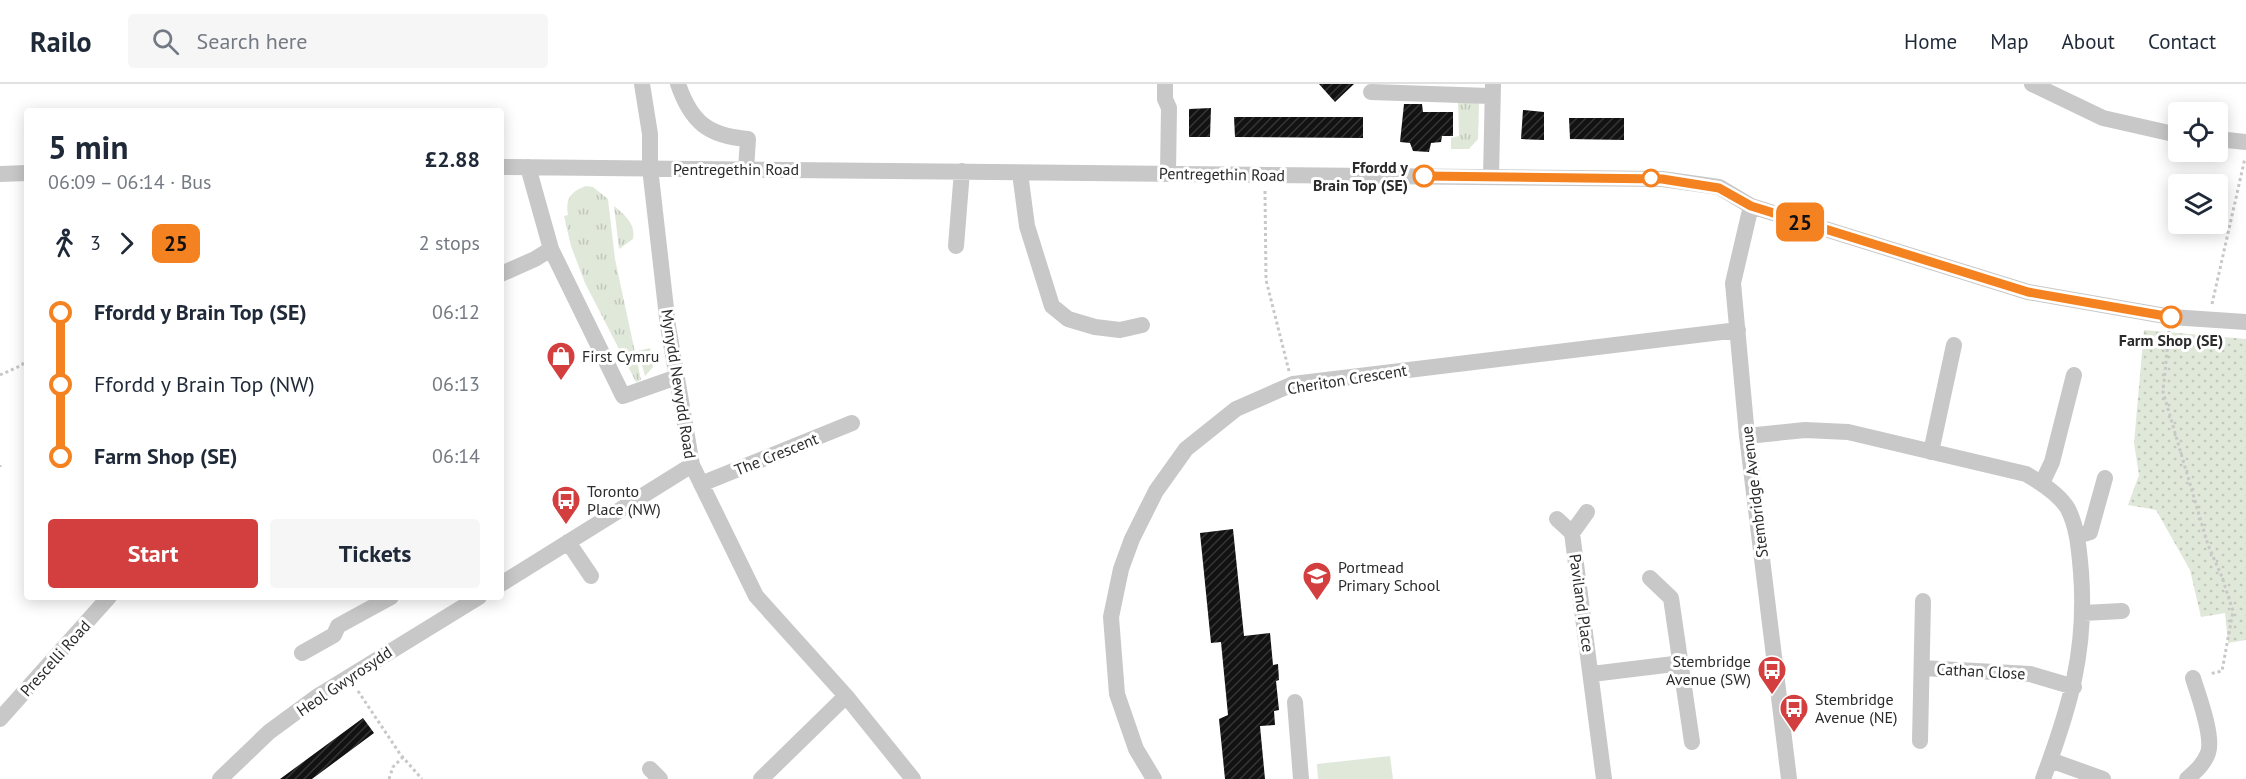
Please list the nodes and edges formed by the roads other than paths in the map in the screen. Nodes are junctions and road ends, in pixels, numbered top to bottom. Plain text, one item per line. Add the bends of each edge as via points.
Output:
1 (642, 84) edge
2 (678, 84) edge
3 (1165, 84) edge
4 (2032, 84) edge
5 (1492, 90) edge
6 (1371, 92) dead end
7 (2168, 133) edge
8 (2228, 140) edge
9 (2246, 142) edge
10 (504, 167) edge
11 (528, 167) junction
12 (650, 168) junction
13 (746, 169) junction
14 (962, 171) junction
15 (24, 173) edge
16 (1020, 173) junction
17 (1168, 173) junction
18 (0, 174) edge
19 (1491, 177) junction
20 (1751, 206) junction
21 (956, 246) dead end
22 (551, 249) junction
23 (504, 273) edge
24 (2246, 322) edge
25 (1142, 325) dead end
26 (1738, 330) junction
27 (1954, 345) dead end
28 (2074, 375) dead end
29 (677, 377) junction
30 (852, 423) dead end
31 (1747, 436) junction
32 (1931, 452) junction
33 (692, 465) junction
34 (2105, 478) dead end
35 (2042, 483) junction
36 (701, 484) junction
37 (1587, 512) dead end
38 (1557, 519) dead end
39 (1572, 533) junction
40 (2077, 536) junction
41 (568, 542) junction
42 (591, 576) dead end
43 (1650, 578) dead end
44 (504, 582) edge
45 (106, 600) edge
46 (386, 600) edge
47 (469, 600) edge
48 (1923, 601) dead end
49 (2122, 611) dead end
50 (2083, 613) junction
51 (302, 653) dead end
52 (1682, 663) junction
53 (1922, 668) junction
54 (1592, 674) junction
55 (2193, 678) road end
56 (2074, 687) junction
57 (846, 696) junction
58 (1295, 702) dead end
59 (0, 719) edge
60 (1920, 741) dead end
61 (1692, 742) dead end
62 (2050, 760) junction
63 (220, 779) edge
64 (761, 779) edge
65 (913, 779) edge
66 (1154, 779) edge
67 (1301, 779) edge
68 (1604, 779) edge
69 (1789, 779) edge
70 (2043, 779) edge
71 (2103, 779) edge
72 (2187, 779) edge

1 - 12 street, Mynydd Newydd Road via 650,134
2 - 13 street via 687,106 704,126 721,137 747,139
3 - 17 street via 1169,108
4 - 7 street via 2103,118
5 - 6 street
5 - 19 street
8 - 9 street
10 - 11 street, Pentregethin Road
11 - 12 street, Pentregethin Road
11 - 22 street
12 - 13 street, Pentregethin Road
12 - 29 street, Mynydd Newydd Road
13 - 14 street, Pentregethin Road
14 - 16 street, Pentregethin Road
14 - 21 street
15 - 18 street
16 - 17 street, Pentregethin Road
16 - 25 street via 1028,226 1052,306 1068,319 1095,327 1120,330
17 - 19 street, Pentregethin Road
19 - 20 street, Pentregethin Road via 1662,179 1719,188
20 - 24 street, Pentregethin Road via 2028,292 2171,317
20 - 26 street, Stembridge Avenue via 1733,282
22 - 23 street
22 - 29 street via 624,396
26 - 31 street, Stembridge Avenue
26 - 66 street, Cheriton Crescent via 1293,384 1236,409 1186,449 1156,491 1121,569 1111,617 1117,694 1136,749
27 - 32 street
28 - 35 street via 2052,462
29 - 33 street, Mynydd Newydd Road
30 - 36 street, The Crescent
31 - 32 street via 1805,430 1848,432
31 - 69 street, Stembridge Avenue
32 - 35 street via 2026,474
33 - 36 street, Mynydd Newydd Road
33 - 41 street
34 - 40 street via 2090,532
35 - 40 street via 2067,508
36 - 57 street, Mynydd Newydd Road via 756,596
37 - 39 street, Paviland Place
38 - 39 street, Paviland Place
39 - 54 street, Paviland Place
40 - 50 street
41 - 42 street
41 - 44 street
43 - 52 street via 1671,598
45 - 59 street, Prescelli Road
46 - 51 street via 338,626 334,635
47 - 63 street, Heol Gwyrosydd via 269,732
48 - 53 street, Cathan Close
49 - 50 street
50 - 56 street
52 - 54 street, Paviland Place
52 - 61 street
53 - 56 street, Cathan Close via 2030,674
53 - 60 street, Cathan Close
54 - 68 street, Paviland Place
55 - 72 street via 2209,751 2200,768
56 - 62 street
57 - 64 street
57 - 65 street, Mynydd Newydd Road
58 - 67 street
62 - 70 street
62 - 71 street

